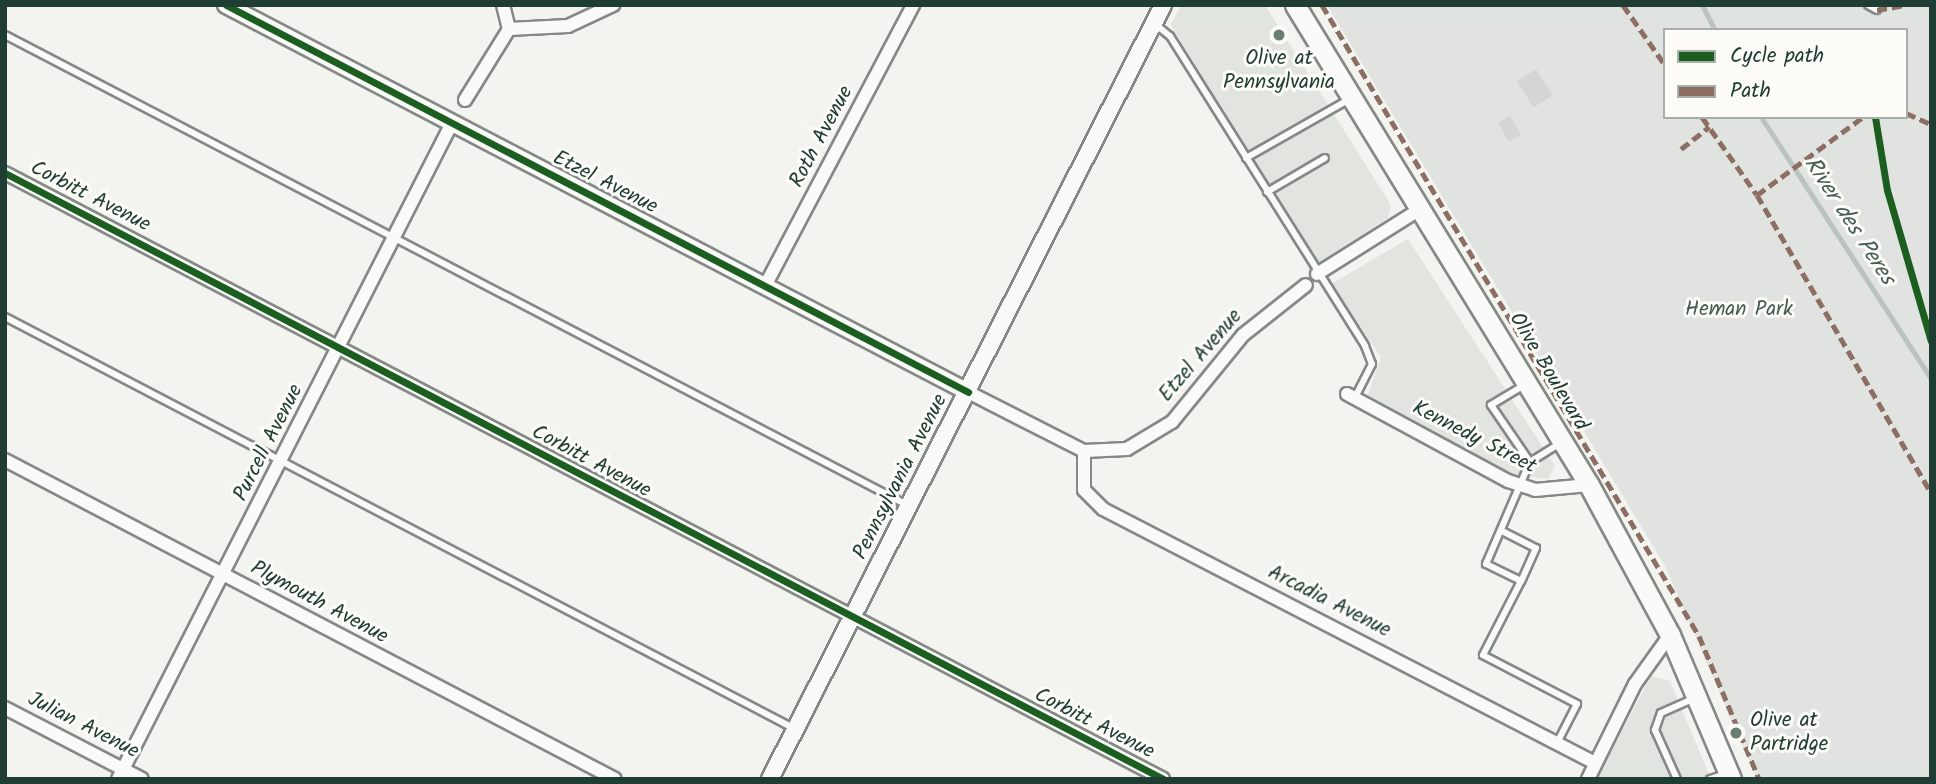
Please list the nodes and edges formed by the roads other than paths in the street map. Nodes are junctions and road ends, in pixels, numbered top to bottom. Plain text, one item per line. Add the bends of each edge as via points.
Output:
1 (226, 5) edge
2 (503, 5) edge
3 (613, 5) edge
4 (913, 5) edge
5 (1163, 5) edge
6 (1295, 5) edge
7 (1868, 5) edge
8 (1877, 10) dead end
9 (1154, 23) junction
10 (509, 29) junction
11 (5, 35) edge
12 (1353, 97) junction
13 (465, 100) dead end
14 (452, 123) junction
15 (1246, 158) junction
16 (1325, 158) dead end
17 (5, 173) edge
18 (1267, 192) junction
19 (1422, 208) junction
20 (394, 236) junction
21 (1317, 274) junction
22 (1306, 285) dead end
23 (765, 286) junction
24 (5, 317) edge
25 (338, 349) junction
26 (1528, 383) junction
27 (968, 392) junction
28 (1351, 396) joint
29 (1563, 442) junction
30 (1084, 451) junction
31 (5, 460) edge
32 (282, 460) junction
33 (1530, 462) junction
34 (1589, 485) junction
35 (1522, 486) junction
36 (910, 507) junction
37 (1502, 531) junction
38 (223, 575) junction
39 (1521, 580) junction
40 (852, 619) junction
41 (1670, 635) junction
42 (1697, 697) junction
43 (5, 708) edge
44 (795, 729) junction
45 (1557, 743) junction
46 (1595, 763) junction
47 (121, 774) edge
48 (1723, 777) edge
49 (142, 779) edge
50 (615, 779) edge
51 (770, 779) edge
52 (1163, 779) edge
53 (1588, 779) edge
54 (1677, 779) edge

1 - 14 street, Etzel Avenue
2 - 10 street
3 - 10 street via 568,26
4 - 23 street, Roth Avenue
5 - 9 street, Pennsylvania Avenue
6 - 12 main road, Olive Boulevard
7 - 8 lane
9 - 15 lane via 1170,36
9 - 27 street, Pennsylvania Avenue
10 - 13 street
11 - 20 lane
12 - 15 lane
12 - 19 main road, Olive Boulevard
14 - 20 street, Purcell Avenue
14 - 23 street, Etzel Avenue
15 - 18 lane
16 - 18 lane
17 - 25 street, Corbitt Avenue
18 - 21 lane
19 - 21 street
19 - 26 main road, Olive Boulevard
20 - 25 street, Purcell Avenue
20 - 36 lane
21 - 28 lane via 1372,365
22 - 30 street, Etzel Avenue via 1243,335 1205,389 1155,435 1127,449
23 - 27 street, Etzel Avenue
24 - 32 lane
25 - 32 street, Purcell Avenue
25 - 40 street, Corbitt Avenue
26 - 29 main road, Olive Boulevard
26 - 33 lane via 1491,405
27 - 30 street, Etzel Avenue
27 - 36 street, Pennsylvania Avenue
28 - 35 street, Kennedy Street
29 - 33 lane
29 - 34 main road, Olive Boulevard
30 - 45 street, Arcadia Avenue via 1084,490 1103,509
31 - 38 street, Plymouth Avenue
32 - 38 street, Purcell Avenue
32 - 44 lane
33 - 35 lane
34 - 35 street, Kennedy Street
34 - 41 main road, Olive Boulevard
35 - 37 lane
36 - 40 street, Pennsylvania Avenue
37 - 39 lane via 1536,548
37 - 39 lane via 1486,564
38 - 47 street, Purcell Avenue
38 - 50 street, Plymouth Avenue
39 - 45 lane via 1483,655 1577,704
40 - 44 street, Pennsylvania Avenue
40 - 52 street, Corbitt Avenue
41 - 42 main road, Olive Boulevard
41 - 46 street via 1635,684
42 - 48 main road, Olive Boulevard
42 - 54 lane via 1661,713 1655,730
43 - 47 street, Julian Avenue
44 - 51 street, Pennsylvania Avenue
45 - 46 street, Arcadia Avenue
46 - 53 street
47 - 49 street, Julian Avenue

